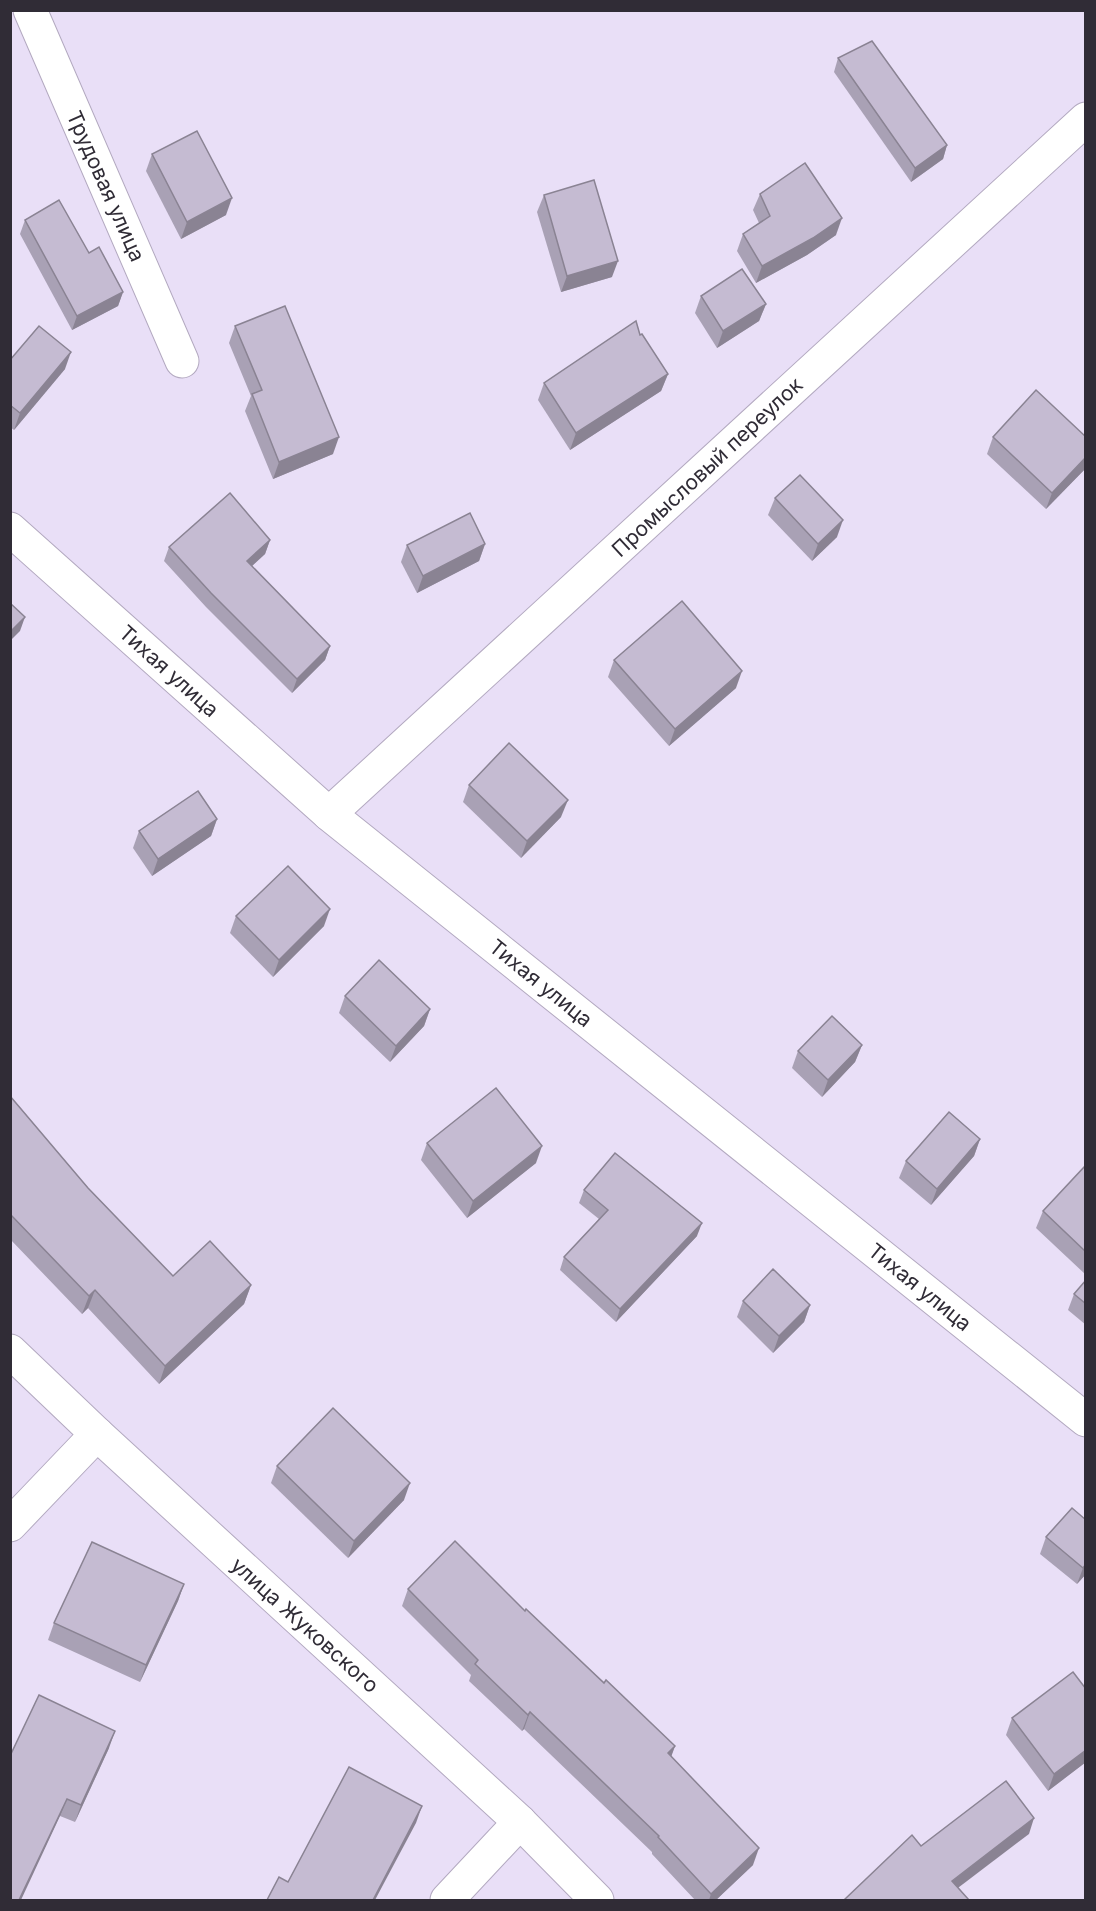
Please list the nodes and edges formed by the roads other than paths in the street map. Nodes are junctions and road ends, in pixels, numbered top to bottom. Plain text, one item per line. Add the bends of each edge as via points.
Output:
1 (30, 10) edge
2 (1086, 119) edge
3 (182, 361) dead end
4 (10, 530) edge
5 (328, 814) junction
6 (10, 1352) edge
7 (1086, 1420) edge
8 (97, 1434) junction
9 (10, 1525) edge
10 (520, 1822) junction
11 (447, 1900) edge
12 (597, 1900) edge

1 - 3 street, Трудовая улица
2 - 5 street, Промысловый переулок
4 - 5 street, Тихая улица
5 - 7 street, Тихая улица
6 - 8 street, улица Жуковского
8 - 9 street
8 - 10 street, улица Жуковского
10 - 11 street
10 - 12 street, улица Жуковского

